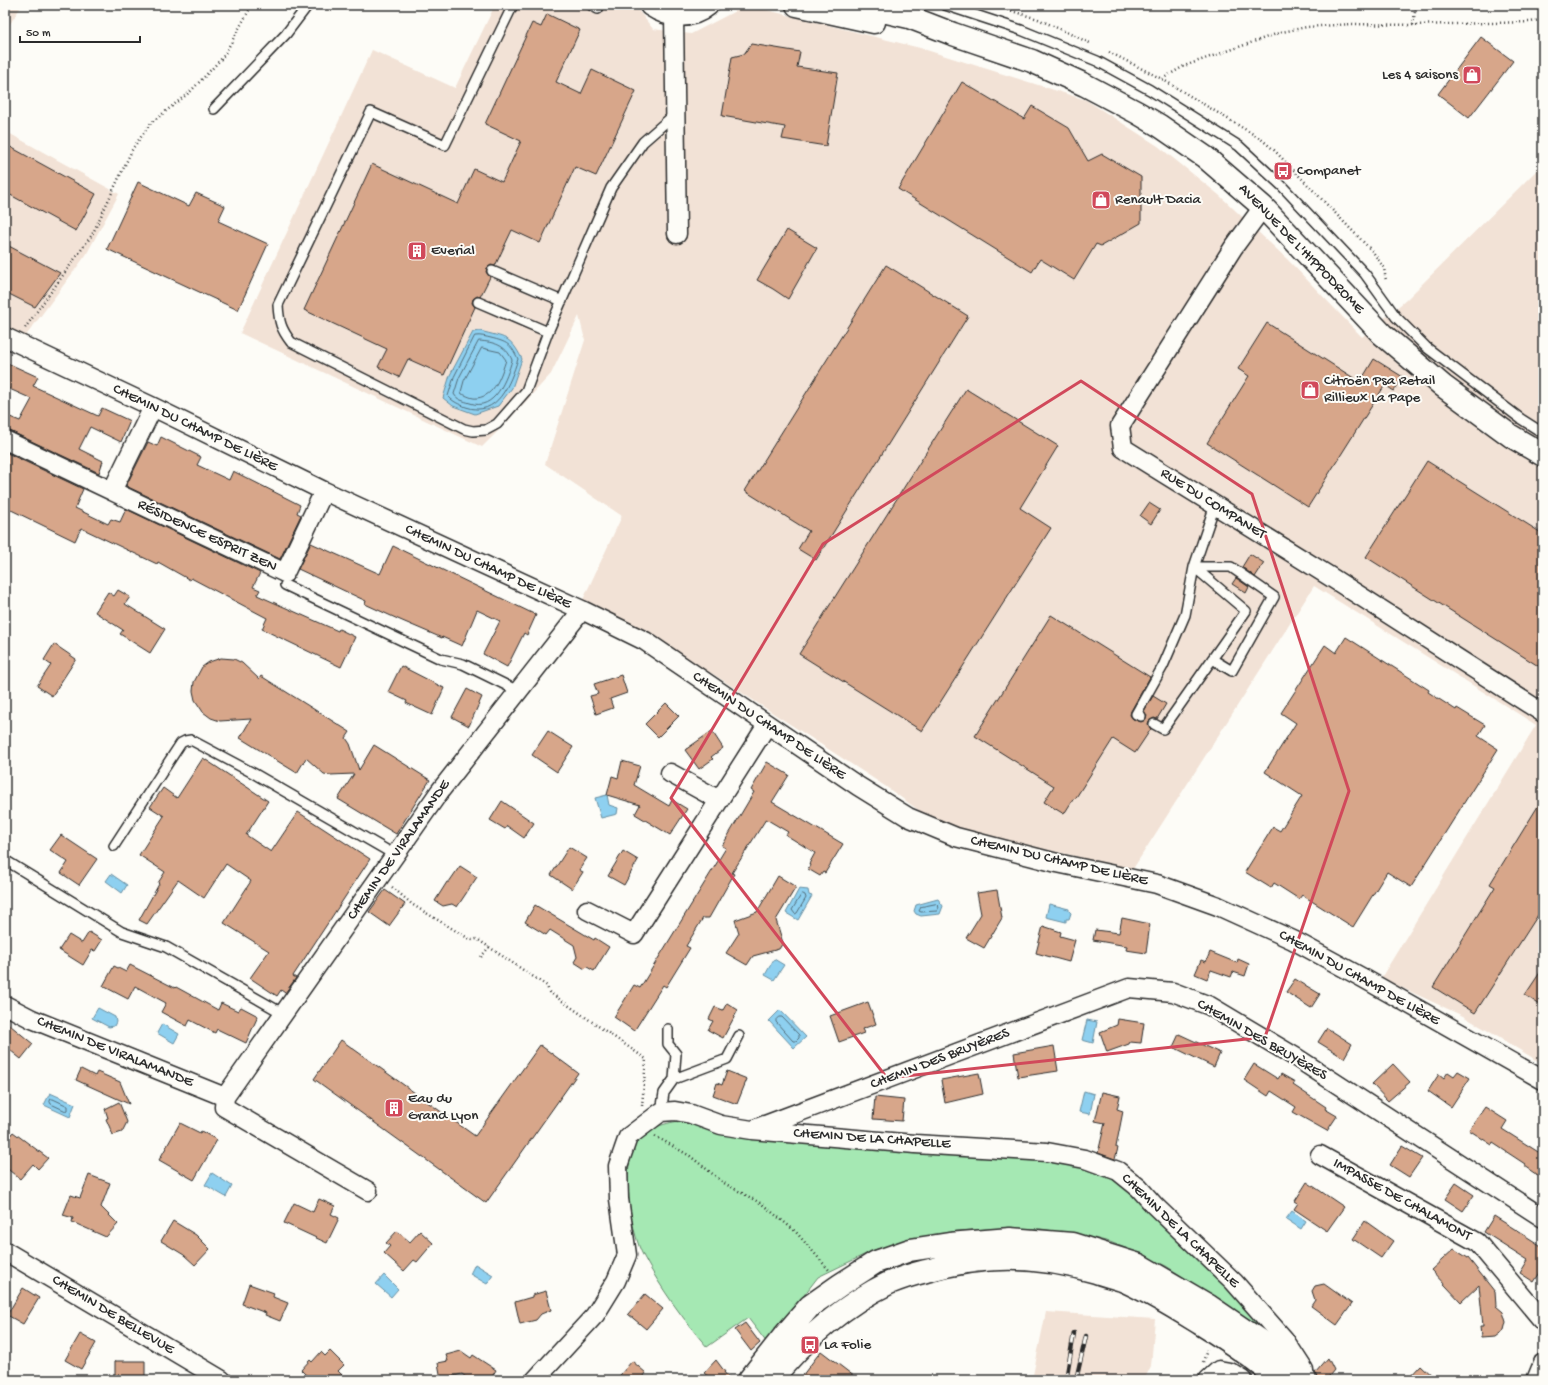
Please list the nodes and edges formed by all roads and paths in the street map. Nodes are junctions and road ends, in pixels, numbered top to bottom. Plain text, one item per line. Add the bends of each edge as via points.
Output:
1 (252, 5) edge
2 (308, 5) edge
3 (513, 5) edge
4 (652, 5) edge
5 (707, 5) edge
6 (797, 5) edge
7 (856, 5) edge
8 (945, 5) edge
9 (1416, 5) edge
10 (674, 15) junction
11 (1543, 19) edge
12 (1413, 25) junction
13 (952, 34) junction
14 (1150, 90) junction
15 (214, 109) dead end
16 (675, 114) junction
17 (1264, 207) junction
18 (677, 234) dead end
19 (492, 271) dead end
20 (562, 301) junction
21 (478, 302) dead end
22 (548, 332) junction
23 (10, 339) edge
24 (153, 407) junction
25 (1543, 433) edge
26 (5, 440) edge
27 (1543, 455) edge
28 (112, 491) junction
29 (324, 491) junction
30 (1215, 505) junction
31 (1194, 567) junction
32 (285, 585) dead end
33 (582, 610) junction
34 (1212, 659) junction
35 (518, 691) junction
36 (1543, 713) edge
37 (1141, 716) dead end
38 (1154, 724) dead end
39 (767, 725) junction
40 (670, 773) dead end
41 (719, 800) junction
42 (114, 846) dead end
43 (395, 855) junction
44 (5, 860) edge
45 (381, 875) junction
46 (587, 910) dead end
47 (489, 947) junction
48 (481, 957) dead end
49 (5, 1005) edge
50 (284, 1014) junction
51 (668, 1029) dead end
52 (739, 1036) dead end
53 (674, 1080) junction
54 (1543, 1080) edge
55 (225, 1097) junction
56 (642, 1102) dead end
57 (661, 1112) junction
58 (752, 1130) junction
59 (650, 1133) dead end
60 (1320, 1155) dead end
61 (368, 1191) dead end
62 (1543, 1218) edge
63 (1024, 1249) dead end
64 (5, 1250) edge
65 (980, 1251) dead end
66 (929, 1261) dead end
67 (1136, 1274) dead end
68 (840, 1285) junction
69 (1206, 1320) junction
70 (1543, 1321) edge
71 (1543, 1363) edge
72 (1205, 1374) edge
73 (222, 1380) edge
74 (535, 1380) edge
75 (749, 1380) edge
76 (759, 1380) edge
77 (771, 1380) edge
78 (1243, 1380) edge
79 (1280, 1380) edge
80 (1301, 1380) edge
81 (1536, 1380) edge

1 - 23 path via 223,56 190,92 151,123 133,148 92,235
2 - 15 lane via 286,34
3 - 22 lane via 445,145 372,112 278,305 279,320 291,342 464,430 473,431 486,430 497,424 526,390
4 - 10 main road via 661,12
5 - 10 main road via 696,12
6 - 13 main road, AVENUE DE L'HIPPODROME via 898,26
7 - 13 main road, AVENUE DE L'HIPPODROME via 909,17
8 - 14 lane, AVENUE DE L'HIPPODROME via 1020,30 1097,60
9 - 12 path
10 - 16 street
11 - 12 path via 1531,22
12 - 14 path via 1351,24 1307,27 1282,32 1184,66 1162,79
13 - 17 main road, AVENUE DE L'HIPPODROME via 1032,61 1138,113 1205,157
14 - 25 lane, AVENUE DE L'HIPPODROME via 1249,154 1365,274 1396,317 1426,347 1521,420
16 - 18 street
16 - 20 lane via 643,142 611,188
17 - 27 main road, AVENUE DE L'HIPPODROME via 1382,334 1443,386 1511,436
17 - 30 street, RUE DU COMPANET via 1233,248 1120,426 1123,448
19 - 20 lane
20 - 22 lane
21 - 22 lane
23 - 24 street, CHEMIN DU CHAMP DE LIÈRE
24 - 28 street
24 - 29 street, CHEMIN DU CHAMP DE LIÈRE
26 - 28 street, RÉSIDENCE ESPRIT ZEN
28 - 29 street, RÉSIDENCE ESPRIT ZEN via 285,573
29 - 33 street, CHEMIN DU CHAMP DE LIÈRE
30 - 31 lane
30 - 36 street, RUE DU COMPANET
31 - 34 lane via 1246,611
31 - 34 lane via 1231,567 1274,597 1232,671
31 - 37 lane via 1185,615 1163,666 1136,714
32 - 35 lane via 441,659 462,664
33 - 35 street, CHEMIN DE VIRALAMANDE
33 - 39 street, CHEMIN DU CHAMP DE LIÈRE via 645,641
34 - 38 lane via 1163,729
35 - 43 street, CHEMIN DE VIRALAMANDE via 440,791
39 - 41 street
39 - 54 street, CHEMIN DU CHAMP DE LIÈRE via 908,817 956,837 1057,863 1157,884 1218,906 1308,948
40 - 41 street
41 - 46 street via 634,934
42 - 43 lane via 181,743 191,740
43 - 45 street, CHEMIN DE VIRALAMANDE
44 - 50 lane via 122,932 166,947
45 - 47 path via 413,905 472,940 477,939
45 - 50 street, CHEMIN DE VIRALAMANDE
47 - 48 path
47 - 56 path via 646,1059
49 - 55 street, CHEMIN DE VIRALAMANDE via 32,1019
50 - 55 street, CHEMIN DE VIRALAMANDE
51 - 53 lane via 668,1044 676,1054
52 - 53 lane via 727,1059
53 - 57 lane via 664,1093
55 - 61 street via 224,1107
57 - 58 street, CHEMIN DE LA CHAPELLE via 675,1111 721,1125
57 - 74 street via 628,1137 618,1166 619,1199 627,1255 616,1281 595,1315
58 - 62 street, CHEMIN DES BRUYÈRES via 1129,988 1173,992 1210,1006 1297,1058
58 - 80 street, CHEMIN DE LA CHAPELLE via 1047,1152 1085,1160 1118,1171 1139,1188 1234,1282 1284,1339 1304,1370
59 - 68 path via 690,1156 724,1183 762,1204 795,1231
60 - 70 street, IMPASSE DE CHALAMONT via 1478,1242
63 - 65 lane
64 - 73 street, CHEMIN DE BELLEVUE
66 - 76 lane via 883,1276 833,1307 777,1358
67 - 69 lane
68 - 75 main road via 810,1306
68 - 80 main road via 876,1262 910,1250 1010,1239 1072,1244 1138,1265 1209,1306 1259,1341
69 - 72 path
69 - 77 main road via 1120,1280 1070,1264 1032,1259 967,1261 896,1280 863,1298 825,1325
69 - 79 main road
69 - 80 lane
71 - 81 street
72 - 78 street via 1219,1370 1230,1372

